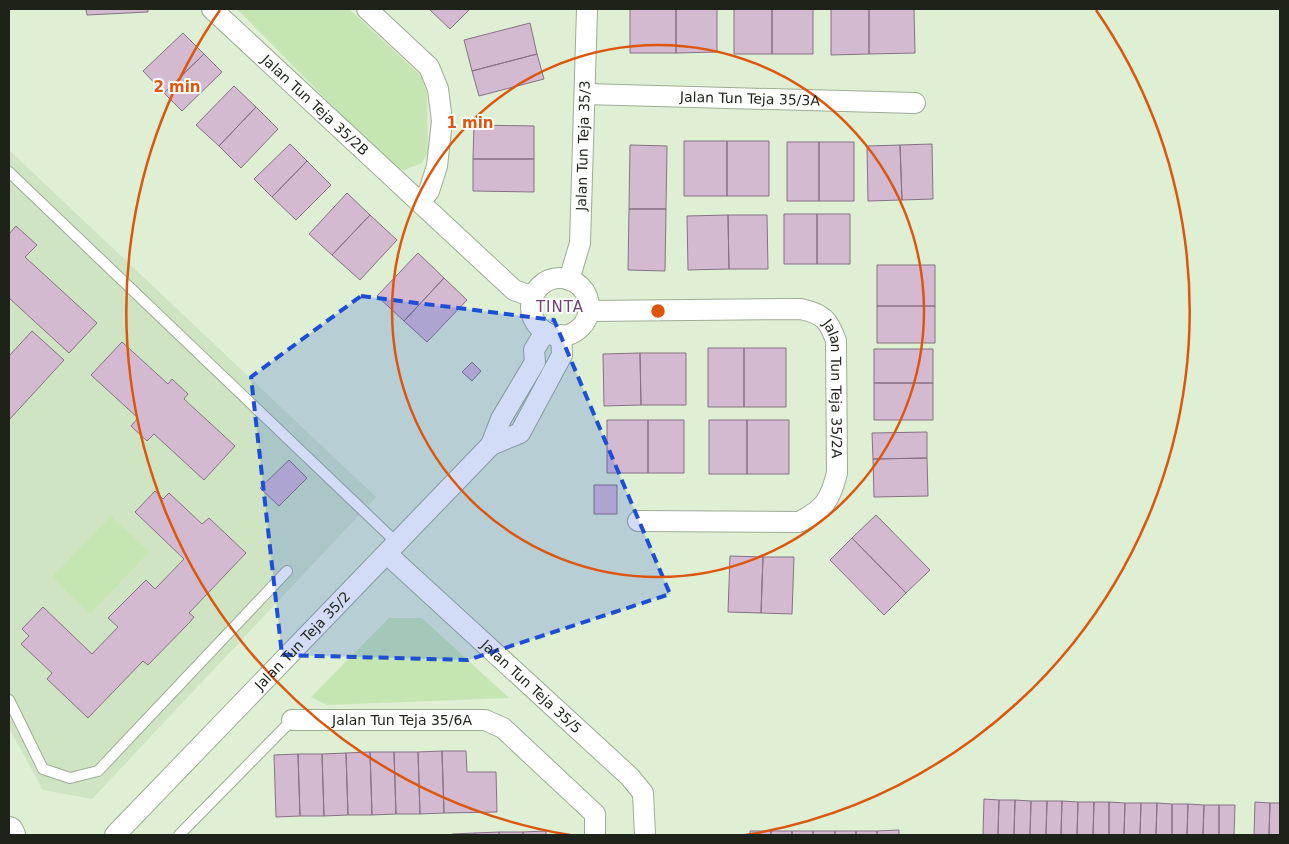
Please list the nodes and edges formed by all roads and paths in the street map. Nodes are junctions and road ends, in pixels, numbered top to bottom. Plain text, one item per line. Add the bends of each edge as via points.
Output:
1 (212, 9) edge
2 (367, 9) edge
3 (587, 9) edge
4 (584, 94) junction
5 (915, 103) dead end
6 (9, 172) edge
7 (420, 202) junction
8 (569, 280) junction
9 (533, 297) junction
10 (589, 311) junction
11 (553, 334) junction
12 (491, 446) junction
13 (638, 521) dead end
14 (392, 548) junction
15 (287, 571) dead end
16 (9, 700) edge
17 (292, 720) joint
18 (9, 831) edge
19 (11, 835) edge
20 (115, 835) edge
21 (179, 835) edge
22 (595, 835) edge
23 (645, 835) edge

1 - 7 street, Jalan Tun Teja 35/2B
2 - 7 street via 429,67 438,89 442,121 437,166 429,191
3 - 4 street, Jalan Tun Teja 35/3
4 - 5 street, Jalan Tun Teja 35/3A
4 - 8 street, Jalan Tun Teja 35/3 via 580,243
6 - 14 lane
7 - 9 street, Jalan Tun Teja 35/2B via 514,290
8 - 9 street via 550,280
8 - 10 street via 586,294
9 - 11 street via 535,322
10 - 11 street via 574,332
10 - 13 street, Jalan Tun Teja 35/2A via 801,309 817,313 831,326 836,341 837,473 832,493 819,511 799,522
11 - 12 street, Jalan Tun Teja 35/2 via 534,350 535,362 508,406
11 - 12 street, Jalan Tun Teja 35/2 via 562,355 520,433
12 - 14 street, Jalan Tun Teja 35/2
14 - 20 street, Jalan Tun Teja 35/2
14 - 23 street, Jalan Tun Teja 35/5 via 630,777 643,793
15 - 16 lane via 98,771 70,778 43,769
17 - 21 lane
17 - 22 street, Jalan Tun Teja 35/6A via 485,720 503,728 595,814
18 - 19 street

